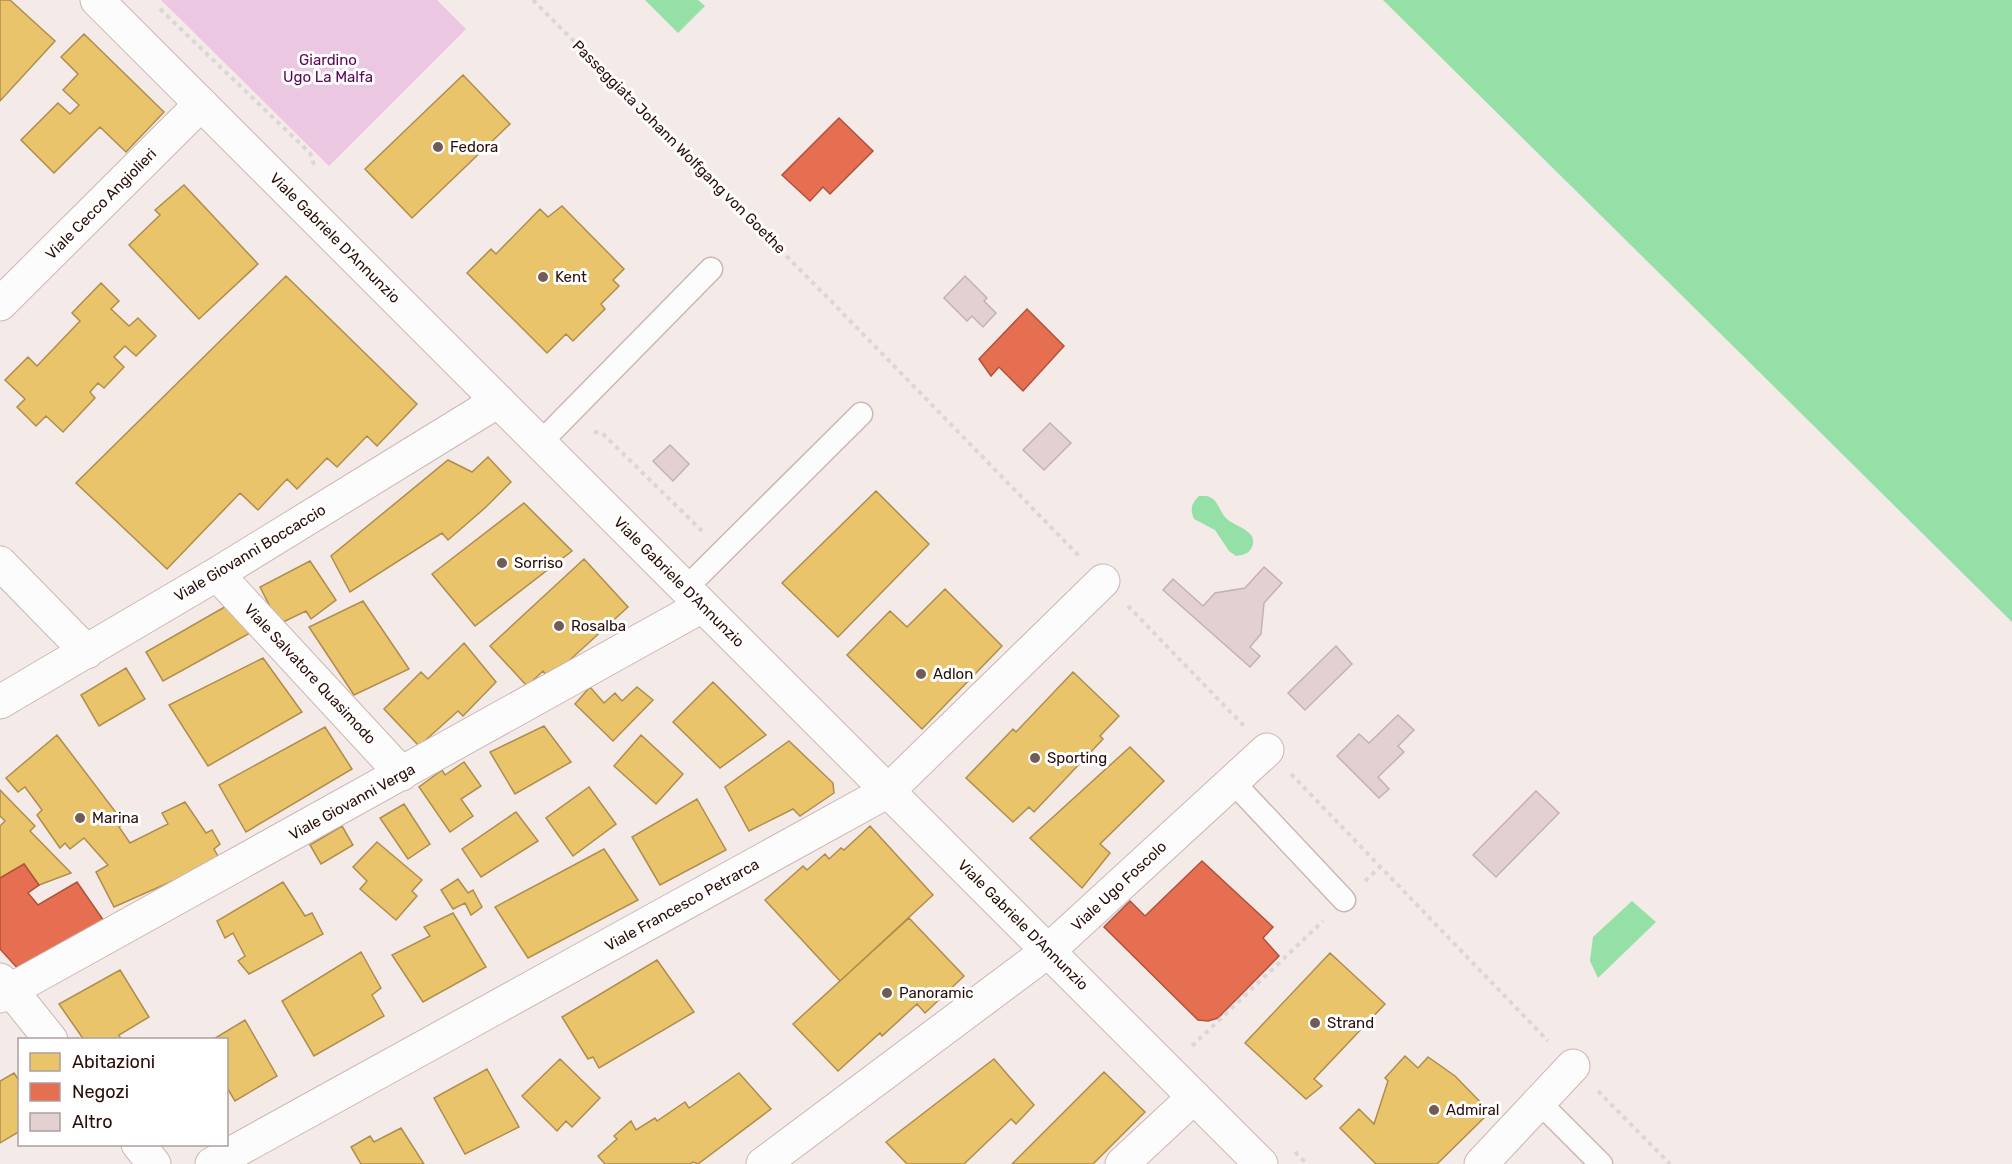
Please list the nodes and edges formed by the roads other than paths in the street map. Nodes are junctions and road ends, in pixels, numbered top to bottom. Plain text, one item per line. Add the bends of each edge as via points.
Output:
1 (97, 0) edge
2 (201, 104) junction
3 (711, 269) dead end
4 (0, 304) edge
5 (498, 401) junction
6 (861, 414) dead end
7 (540, 443) junction
8 (0, 563) edge
9 (217, 574) junction
10 (1104, 581) dead end
11 (694, 597) junction
12 (87, 652) junction
13 (0, 702) edge
14 (1267, 750) dead end
15 (402, 774) junction
16 (1233, 781) junction
17 (888, 791) junction
18 (1344, 900) road end
19 (1048, 951) junction
20 (4, 989) edge
21 (49, 1038) edge
22 (1573, 1066) dead end
23 (1194, 1097) junction
24 (1539, 1102) junction
25 (140, 1146) edge
26 (154, 1164) edge
27 (212, 1164) edge
28 (763, 1164) edge
29 (1122, 1164) edge
30 (1261, 1164) edge
31 (1481, 1164) edge
32 (1601, 1164) edge

1 - 2 street, Viale Gabriele D'Annunzio
2 - 4 street, Viale Cecco Angiolieri
2 - 5 street, Viale Gabriele D'Annunzio
3 - 7 lane
5 - 7 street, Viale Gabriele D'Annunzio
5 - 9 street, Viale Giovanni Boccaccio
6 - 11 lane
7 - 11 street, Viale Gabriele D'Annunzio
8 - 12 street
9 - 12 street, Viale Giovanni Boccaccio
9 - 15 street, Viale Salvatore Quasimodo
10 - 17 street, Viale Francesco Petrarca
11 - 15 street, Viale Giovanni Verga
11 - 17 street, Viale Gabriele D'Annunzio
12 - 13 street, Viale Giovanni Boccaccio
14 - 16 street, Viale Ugo Foscolo
15 - 20 street, Viale Giovanni Verga
16 - 18 lane
16 - 19 street, Viale Ugo Foscolo
17 - 19 street, Viale Gabriele D'Annunzio
17 - 27 street, Viale Francesco Petrarca
19 - 23 street, Viale Gabriele D'Annunzio
19 - 28 street, Viale Ugo Foscolo
20 - 21 street
22 - 24 street
23 - 29 street
23 - 30 street, Viale Gabriele D'Annunzio
24 - 31 street
24 - 32 lane
25 - 26 street

